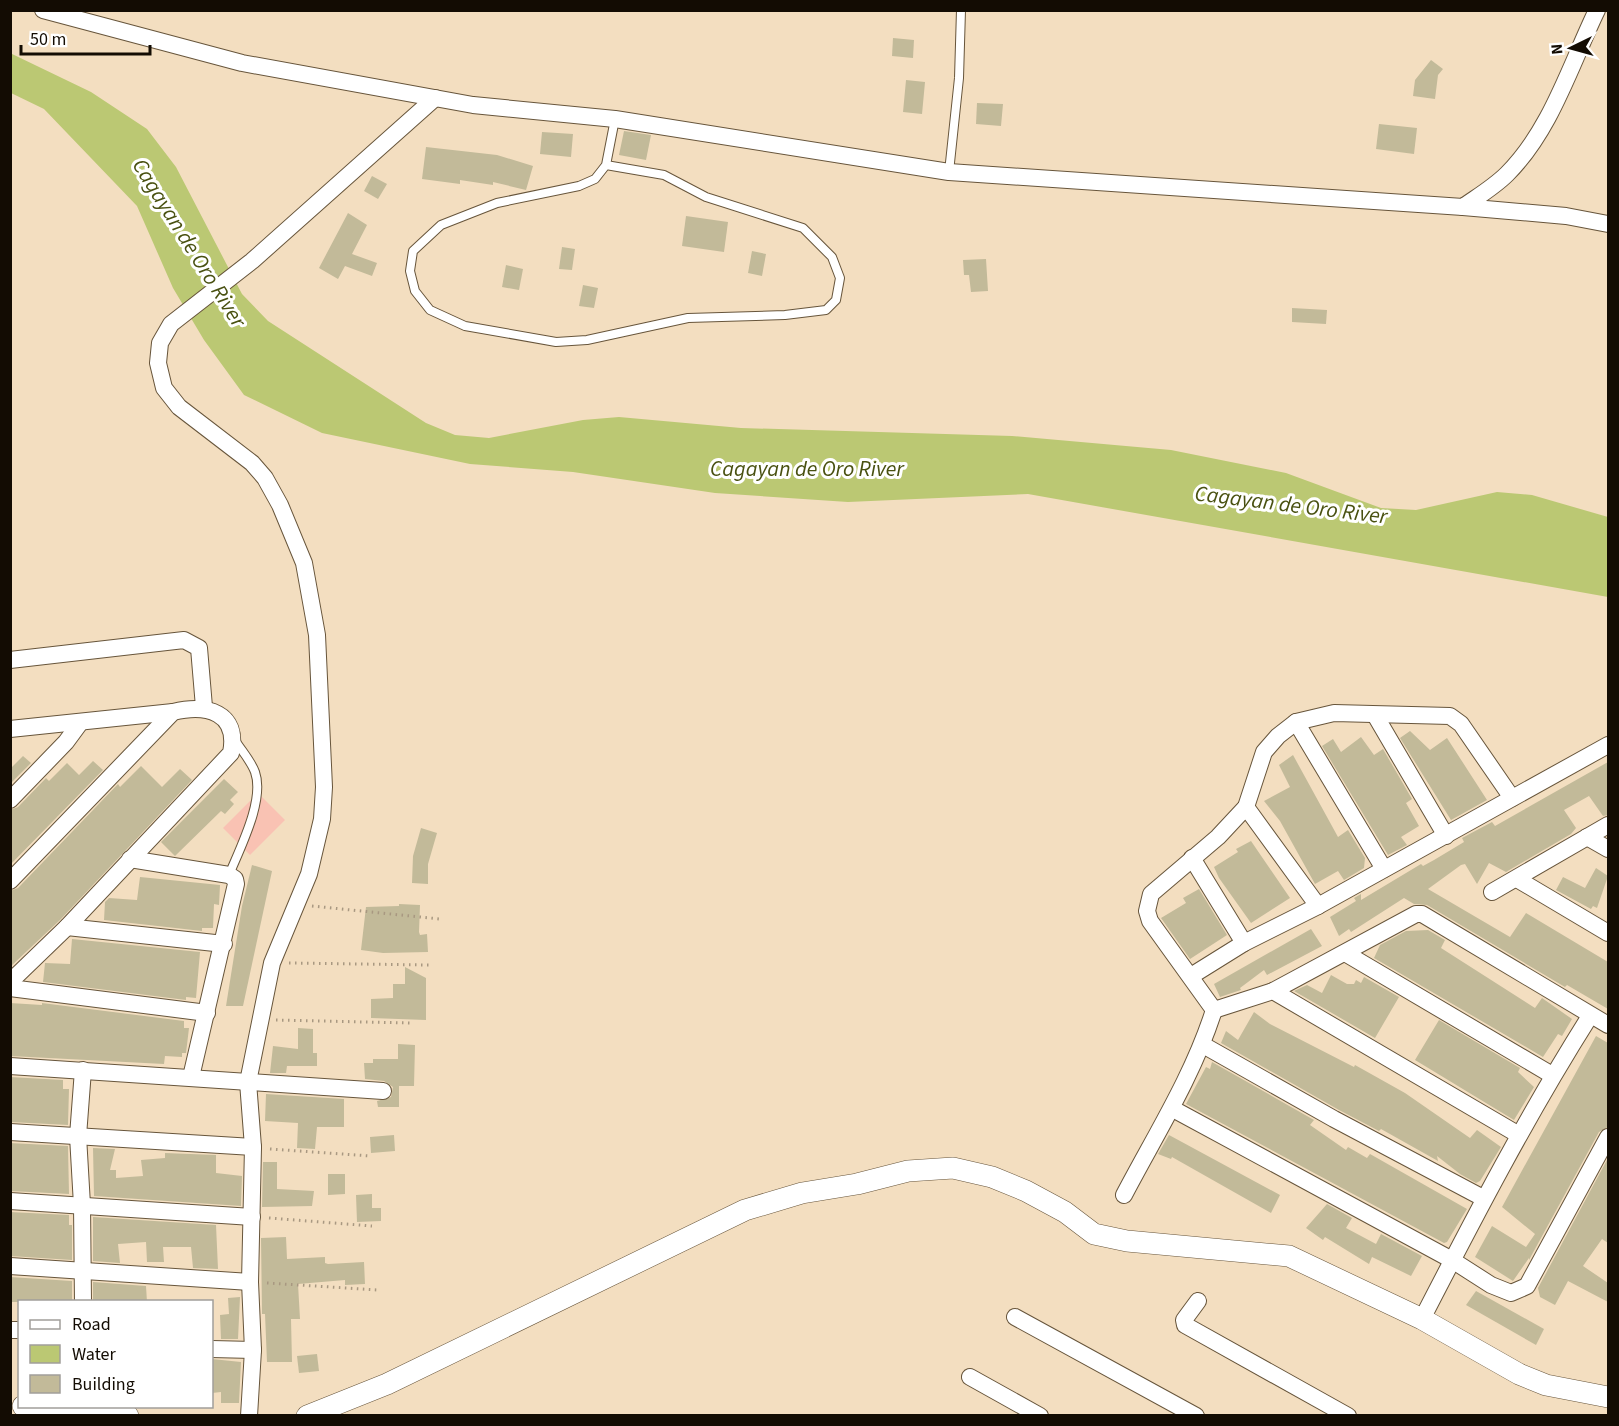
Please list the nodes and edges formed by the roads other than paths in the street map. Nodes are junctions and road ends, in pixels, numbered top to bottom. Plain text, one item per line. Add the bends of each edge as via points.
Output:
1 (43, 10) edge
2 (962, 10) edge
3 (1597, 10) edge
4 (435, 98) junction
5 (615, 119) junction
6 (606, 165) junction
7 (949, 172) junction
8 (1462, 207) junction
9 (1608, 224) edge
10 (10, 660) edge
11 (204, 708) junction
12 (173, 712) junction
13 (1375, 716) junction
14 (1296, 722) junction
15 (80, 723) junction
16 (10, 729) edge
17 (234, 739) junction
18 (1608, 745) edge
19 (1512, 798) junction
20 (10, 800) edge
21 (1246, 807) junction
22 (1608, 825) edge
23 (1446, 836) junction
24 (1587, 837) junction
25 (1608, 849) edge
26 (1192, 858) junction
27 (129, 859) junction
28 (1384, 869) junction
29 (229, 875) junction
30 (1517, 879) junction
31 (10, 881) edge
32 (1492, 892) dead end
33 (1318, 906) junction
34 (67, 927) junction
35 (1608, 933) edge
36 (1244, 943) junction
37 (224, 944) junction
38 (1346, 953) junction
39 (1191, 976) junction
40 (10, 982) edge
41 (10, 988) edge
42 (1273, 992) junction
43 (1214, 1010) junction
44 (207, 1013) junction
45 (1590, 1016) junction
46 (1608, 1025) edge
47 (1203, 1045) junction
48 (10, 1066) edge
49 (83, 1070) junction
50 (1552, 1075) junction
51 (191, 1077) junction
52 (248, 1082) junction
53 (384, 1091) dead end
54 (1173, 1109) junction
55 (10, 1132) edge
56 (1520, 1135) junction
57 (78, 1136) junction
58 (1608, 1137) edge
59 (254, 1148) junction
60 (1124, 1195) dead end
61 (1483, 1198) junction
62 (10, 1201) edge
63 (82, 1205) junction
64 (252, 1217) junction
65 (1452, 1260) junction
66 (10, 1266) edge
67 (84, 1270) junction
68 (250, 1282) junction
69 (84, 1300) edge
70 (1198, 1301) dead end
71 (1015, 1317) dead end
72 (1422, 1319) junction
73 (213, 1348) edge
74 (253, 1350) junction
75 (970, 1377) dead end
76 (1608, 1397) edge
77 (45, 1408) edge
78 (80, 1411) edge
79 (128, 1416) edge
80 (249, 1416) edge
81 (307, 1416) edge
82 (1040, 1416) edge
83 (1196, 1416) edge
84 (1348, 1416) edge

1 - 4 street via 242,63
2 - 7 lane
3 - 8 street via 1547,121 1524,155 1505,176
4 - 5 street via 498,109
4 - 52 street via 252,261 171,324 160,343 158,363 165,388 179,407 265,478 294,536 306,574 317,635 324,787 318,844 272,963
5 - 6 lane
5 - 7 street
6 - 6 lane via 595,180 579,186 497,202 441,225 413,251 410,271 415,291 430,310 465,326 556,342 587,340 688,318 826,310 836,300 840,278 832,257 803,228 706,197 664,175
7 - 8 street
8 - 9 street via 1566,216
10 - 11 street via 184,640 199,648
11 - 12 street
11 - 17 street via 229,724
12 - 15 street
12 - 31 street
13 - 14 street via 1334,712
13 - 19 street via 1450,716 1461,724
13 - 23 street
14 - 21 street via 1264,752
14 - 28 street
15 - 16 street
15 - 20 street
17 - 27 street via 231,753 208,781
17 - 29 lane via 258,781 256,801
18 - 19 street
19 - 23 street
21 - 26 street
21 - 33 street
22 - 24 street
23 - 28 street
24 - 25 street
24 - 30 street
26 - 36 street
26 - 39 street via 1151,894 1147,911 1149,921
27 - 29 street
27 - 34 street
28 - 33 street
29 - 37 street via 236,884
30 - 32 street
30 - 35 street
33 - 36 street
34 - 37 street
34 - 40 street
36 - 39 street
37 - 44 street
38 - 42 street
38 - 45 street via 1412,915 1422,914
38 - 50 street
39 - 43 street
41 - 44 street
42 - 43 street
42 - 56 street
43 - 47 street
44 - 51 street
45 - 46 street
45 - 50 street
47 - 54 street
47 - 61 street
48 - 49 street
49 - 51 street
49 - 57 street
50 - 56 street
51 - 52 street
52 - 53 street
52 - 59 street
54 - 60 street
54 - 65 street
55 - 57 street
56 - 61 street
57 - 59 street
57 - 63 street
58 - 65 street via 1527,1286 1511,1293
59 - 64 street
61 - 65 street
62 - 63 street
63 - 64 street
63 - 67 street
64 - 68 street
65 - 72 street
66 - 67 street
67 - 68 street
67 - 69 street
68 - 74 street
70 - 84 street via 1184,1320 1185,1325
71 - 83 street
72 - 76 street via 1519,1374 1546,1385
72 - 81 street via 1289,1256 1127,1241 1094,1234 1065,1212 992,1177 953,1168 908,1171 802,1193 745,1210 387,1384
73 - 74 street
74 - 80 street
75 - 82 street
77 - 78 street
78 - 79 street

